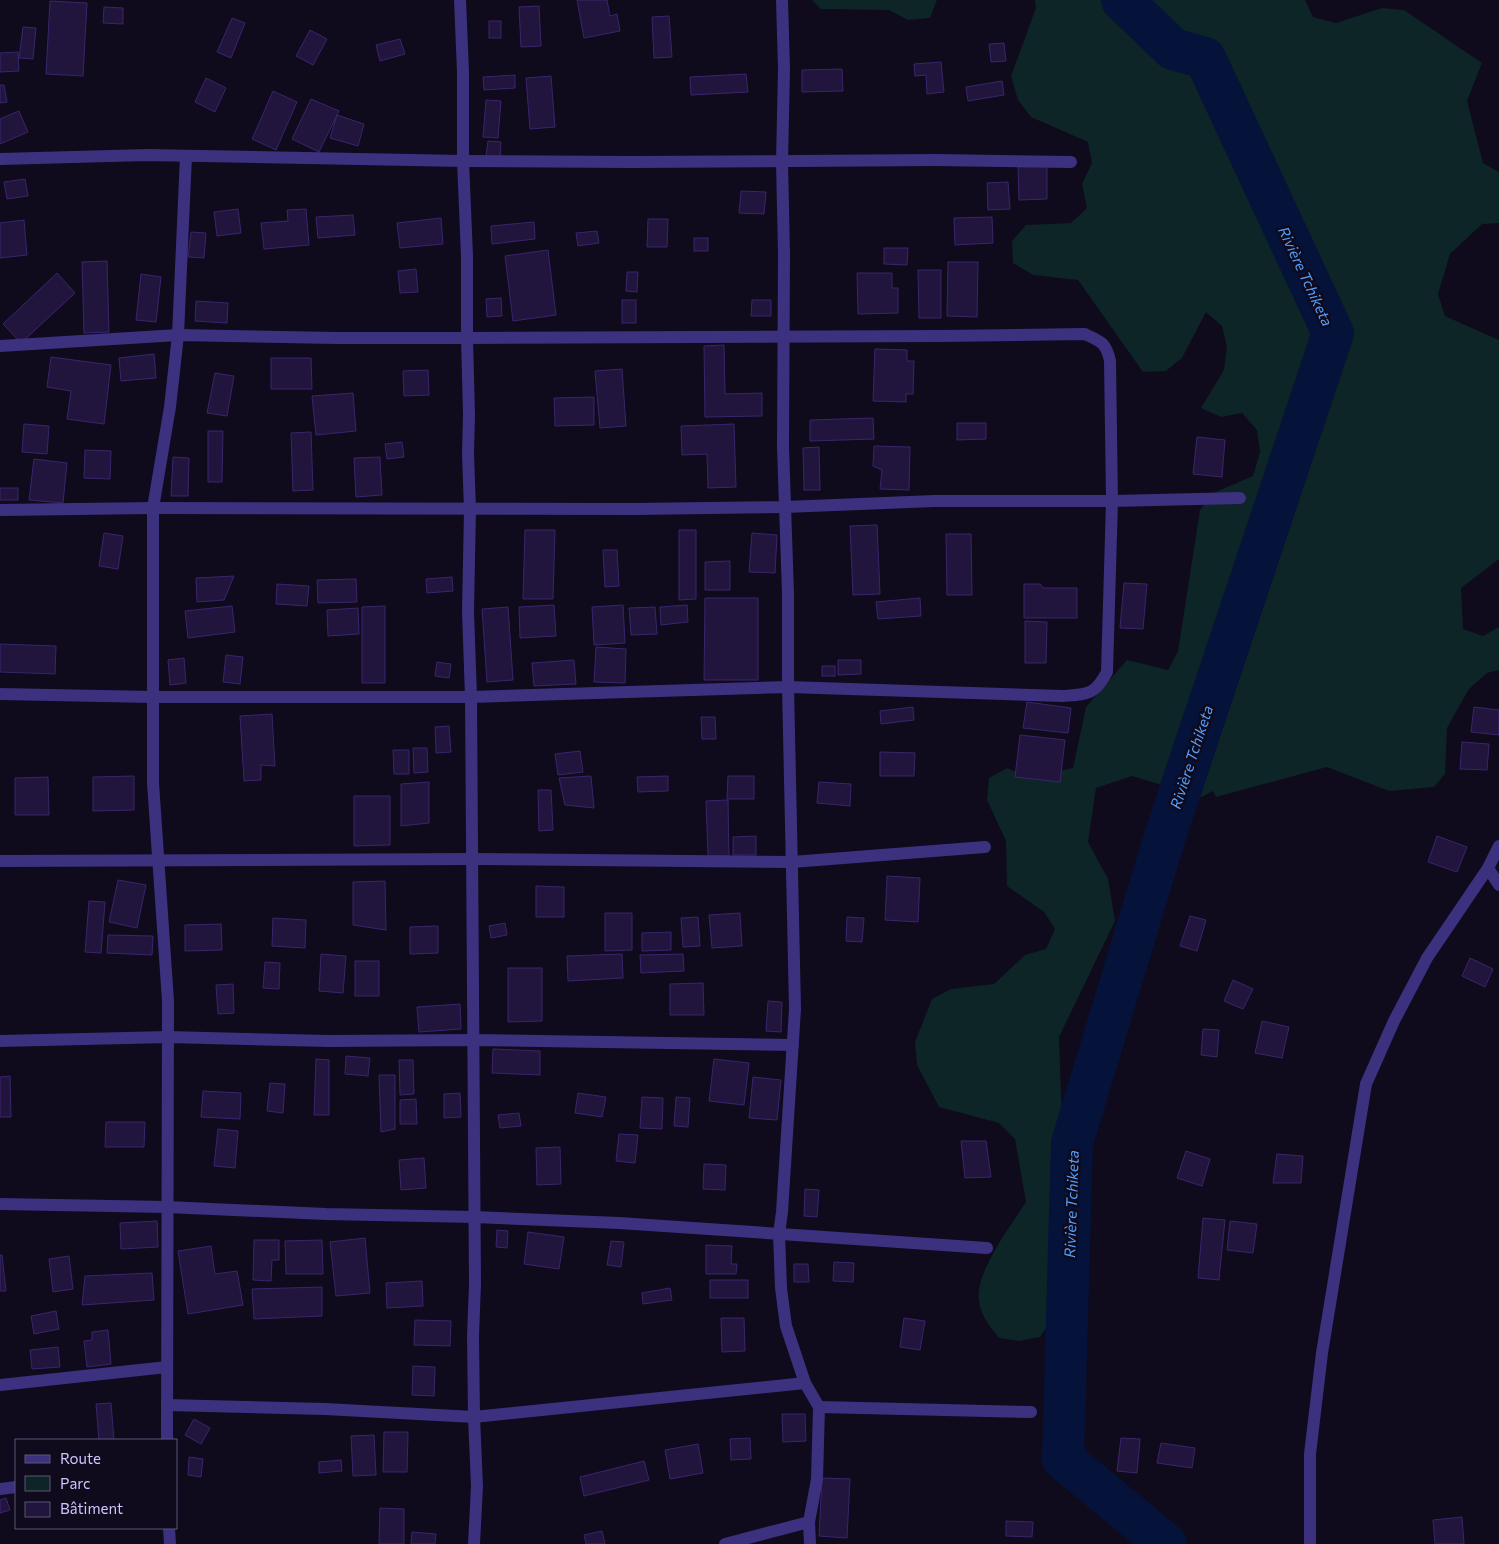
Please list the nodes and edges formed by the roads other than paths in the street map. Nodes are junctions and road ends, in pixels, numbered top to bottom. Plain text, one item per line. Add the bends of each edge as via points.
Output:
1 (460, 0) edge
2 (782, 0) edge
3 (186, 156) junction
4 (0, 159) edge
5 (463, 161) junction
6 (782, 162) junction
7 (1071, 162) dead end
8 (178, 334) junction
9 (783, 336) junction
10 (467, 338) junction
11 (0, 346) edge
12 (1240, 498) dead end
13 (1112, 501) junction
14 (785, 507) junction
15 (153, 508) junction
16 (0, 510) edge
17 (470, 510) junction
18 (788, 687) junction
19 (0, 694) edge
20 (153, 697) junction
21 (471, 697) junction
22 (1499, 846) edge
23 (985, 847) dead end
24 (472, 858) junction
25 (158, 860) junction
26 (0, 861) edge
27 (792, 862) junction
28 (1488, 868) junction
29 (1499, 885) edge
30 (168, 1037) junction
31 (473, 1040) junction
32 (0, 1041) edge
33 (793, 1044) junction
34 (0, 1204) edge
35 (167, 1207) junction
36 (474, 1217) junction
37 (779, 1234) junction
38 (987, 1248) dead end
39 (167, 1367) junction
40 (805, 1383) junction
41 (0, 1385) edge
42 (167, 1406) junction
43 (818, 1407) junction
44 (1031, 1412) dead end
45 (474, 1417) junction
46 (167, 1439) edge
47 (15, 1487) edge
48 (0, 1489) edge
49 (809, 1522) junction
50 (169, 1529) edge
51 (170, 1544) edge
52 (474, 1544) edge
53 (725, 1544) edge
54 (810, 1544) edge
55 (1310, 1544) edge

1 - 5 street
2 - 6 street
3 - 4 street
3 - 5 street
3 - 8 street
5 - 6 street
5 - 10 street
6 - 7 street
6 - 9 street
8 - 10 street
8 - 11 street
8 - 15 street
9 - 10 street
9 - 13 street via 1085,334 1100,341 1108,355
9 - 14 street
10 - 17 street
12 - 13 street
13 - 14 street
13 - 18 street via 1107,672 1100,686 1086,694 1063,696
14 - 17 street
14 - 18 street
15 - 16 street
15 - 17 street
15 - 20 street
17 - 21 street via 468,611
18 - 21 street
18 - 27 street
19 - 20 street
20 - 21 street
20 - 25 street via 153,783
21 - 24 street
22 - 28 street
23 - 27 street
24 - 25 street
24 - 27 street
24 - 31 street
25 - 26 street
25 - 30 street
27 - 33 street
28 - 29 street
28 - 55 street via 1427,958 1366,1084 1320,1362 1310,1454
30 - 31 street
30 - 32 street
30 - 35 street
31 - 33 street
31 - 36 street
33 - 37 street
34 - 35 street
35 - 36 street
35 - 39 street
36 - 37 street via 619,1222
36 - 45 street
37 - 38 street
37 - 40 street via 786,1326
39 - 41 street
39 - 42 street
40 - 43 street
40 - 45 street
42 - 45 street via 325,1409
42 - 46 street
43 - 44 street
43 - 49 street via 817,1479
45 - 52 street
47 - 48 street
49 - 53 street
49 - 54 street
50 - 51 street

